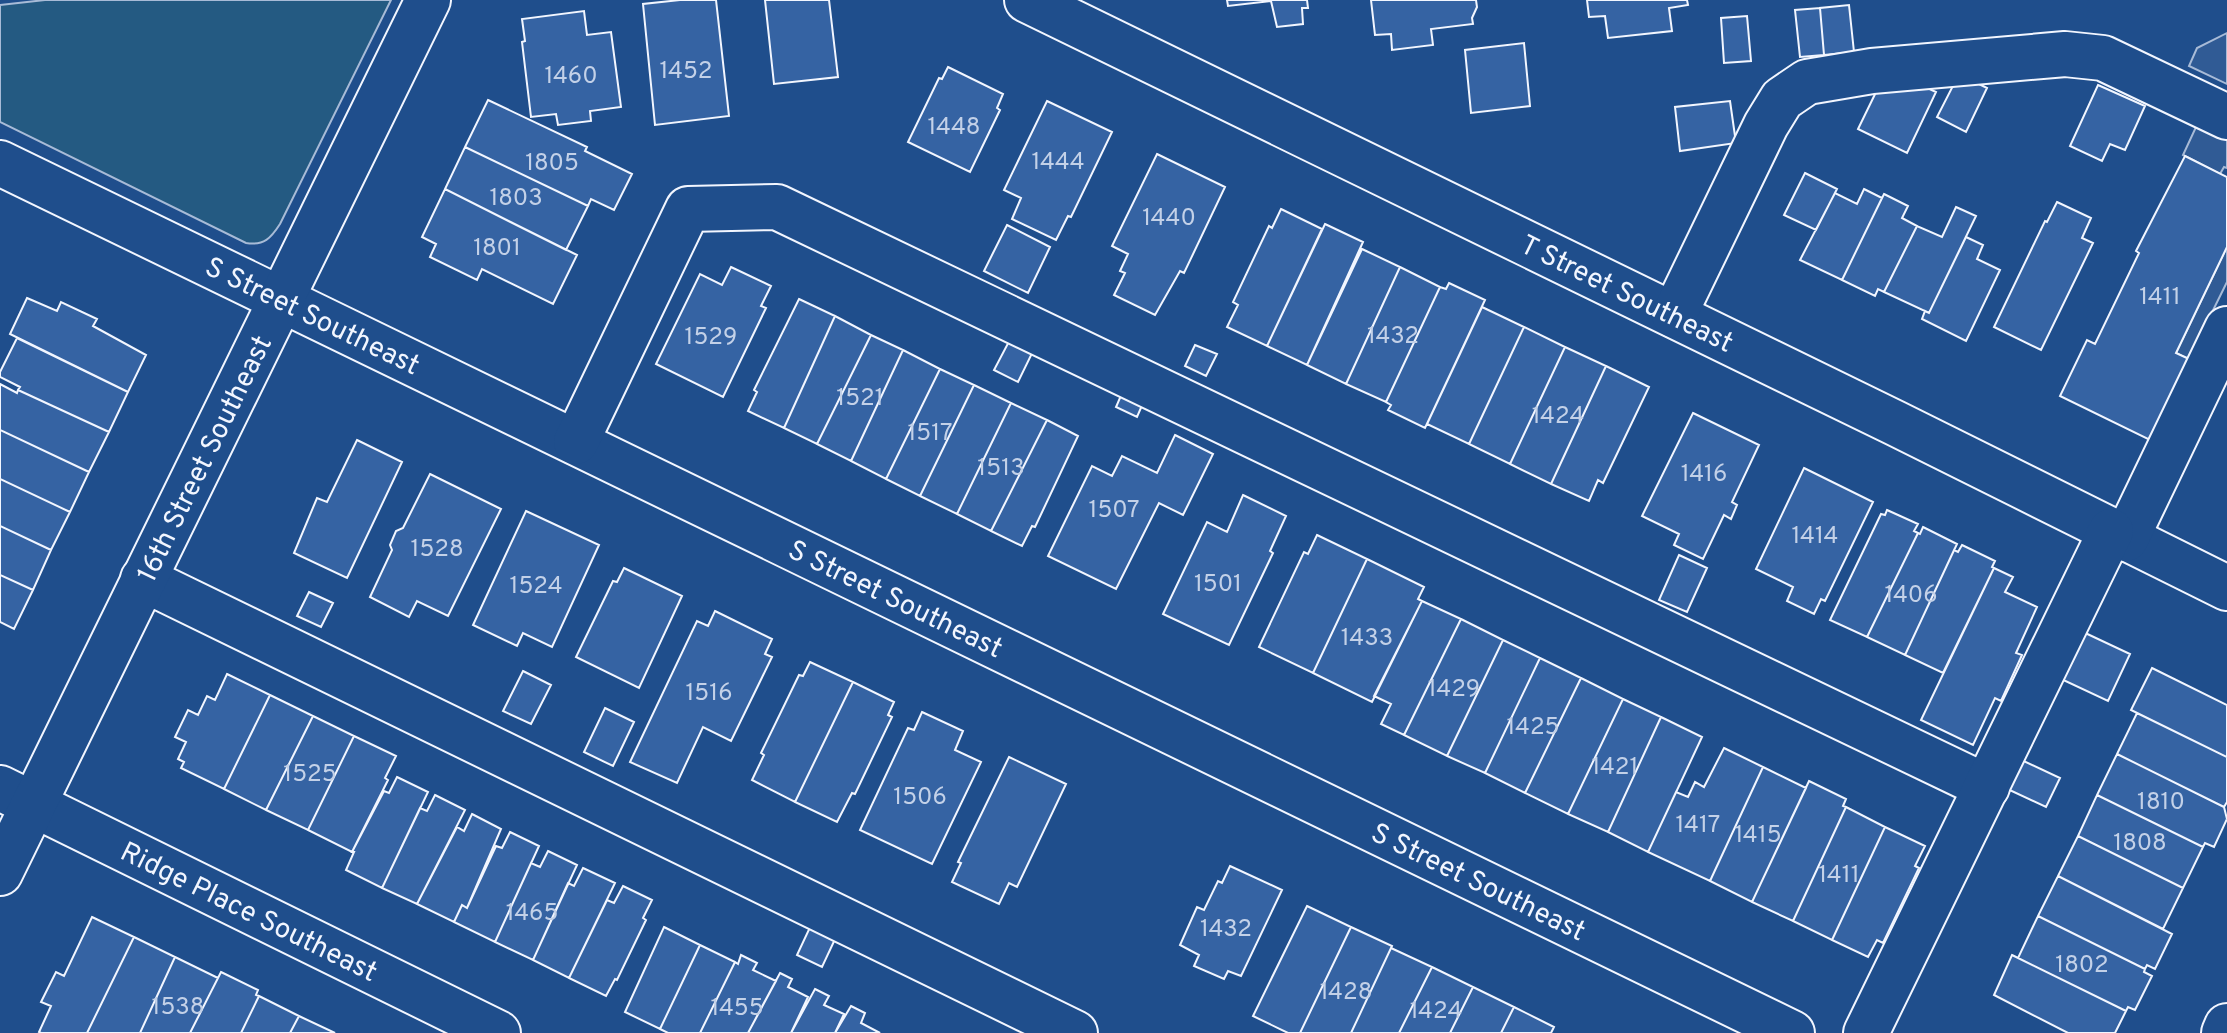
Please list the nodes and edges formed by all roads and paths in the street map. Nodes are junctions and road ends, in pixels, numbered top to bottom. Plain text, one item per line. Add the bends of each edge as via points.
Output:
1 (428, 0) edge
2 (1027, 0) edge
3 (2227, 117) edge
4 (0, 163) edge
5 (282, 299) junction
6 (1674, 315) junction
7 (2227, 329) edge
8 (576, 442) junction
9 (2119, 535) junction
10 (143, 579) junction
11 (2227, 588) edge
12 (1987, 787) junction
13 (17, 796) edge
14 (0, 873) edge
15 (2227, 1026) edge
16 (498, 1033) edge
17 (1075, 1033) edge
18 (1792, 1033) edge
19 (1866, 1033) edge
20 (2224, 1033) edge

1 - 5 street, 16th Street Southeast
2 - 6 street, T Street Southeast
3 - 6 street via 2103,58 2065,54 1807,82 1782,99 1766,125
4 - 5 street, S Street Southeast
5 - 8 street, S Street Southeast
5 - 10 street, 16th Street Southeast
6 - 9 street, T Street Southeast
7 - 9 street
8 - 12 street via 688,209 777,207
8 - 18 street, S Street Southeast
9 - 11 street, T Street Southeast
9 - 12 street
10 - 13 street, 16th Street Southeast
10 - 17 street
12 - 19 street
13 - 14 street, 16th Street Southeast
13 - 16 street, Ridge Place Southeast
15 - 20 street

